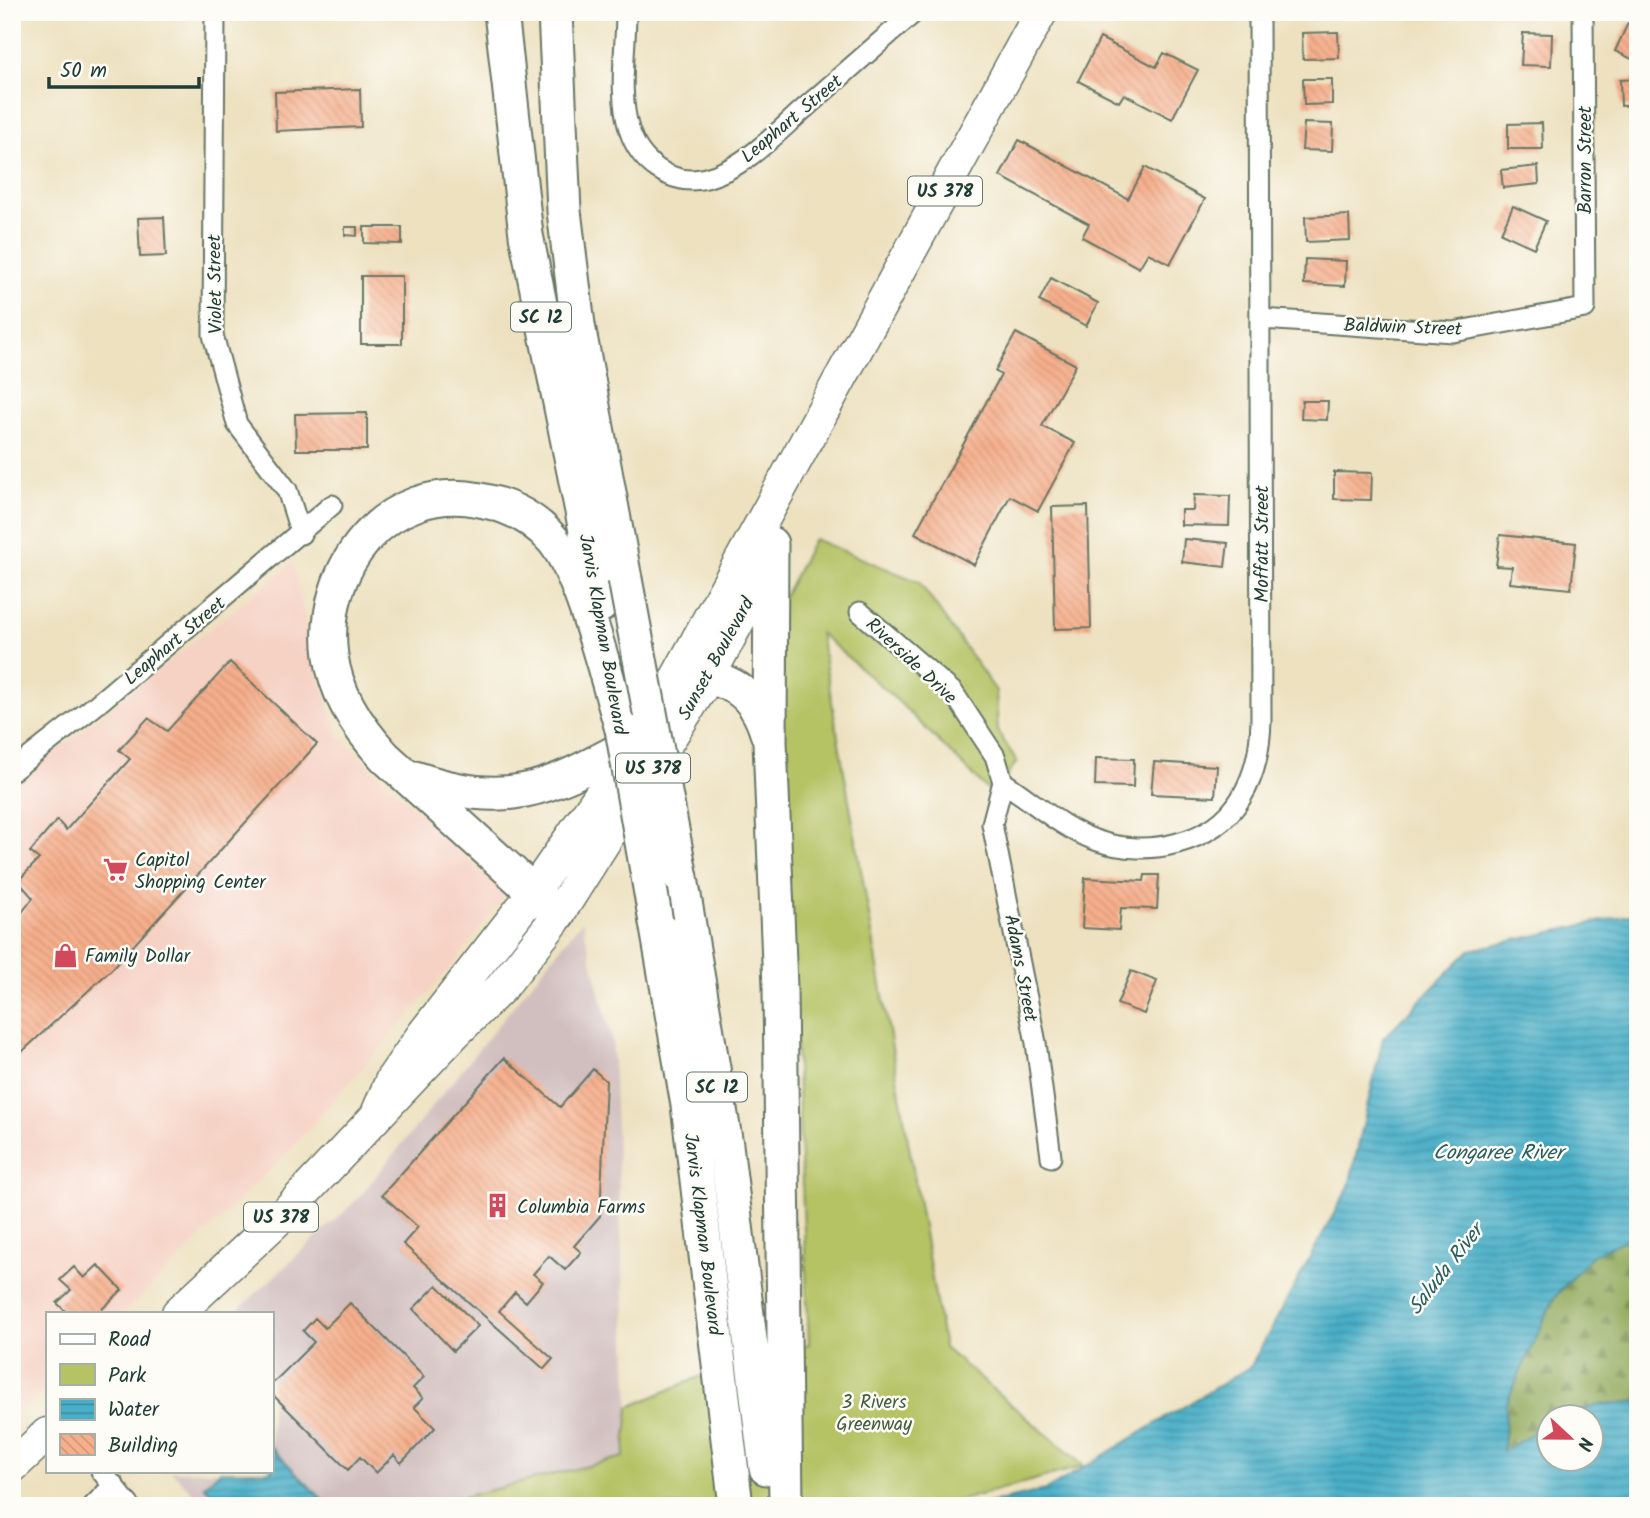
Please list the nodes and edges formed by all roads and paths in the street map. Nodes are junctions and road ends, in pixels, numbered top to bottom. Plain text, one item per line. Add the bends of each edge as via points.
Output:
1 (215, 12) edge
2 (501, 12) edge
3 (555, 12) edge
4 (626, 12) edge
5 (915, 12) edge
6 (1041, 12) edge
7 (1259, 12) edge
8 (1583, 12) edge
9 (1585, 308) joint
10 (1261, 319) junction
11 (846, 368) junction
12 (332, 505) dead end
13 (301, 534) junction
14 (771, 544) junction
15 (860, 611) dead end
16 (598, 626) junction
17 (696, 673) junction
18 (631, 734) junction
19 (770, 742) junction
20 (12, 771) edge
21 (408, 775) junction
22 (1003, 782) junction
23 (532, 891) junction
24 (558, 914) junction
25 (377, 1114) junction
26 (1051, 1157) dead end
27 (179, 1312) edge
28 (46, 1435) edge
29 (12, 1467) edge
30 (107, 1478) edge
31 (93, 1506) edge
32 (131, 1506) edge
33 (736, 1506) edge
34 (771, 1506) edge
35 (786, 1506) edge

1 - 13 street, Violet Street via 213,335 237,424 287,490
2 - 16 highway, Jarvis Klapman Boulevard / SC 12 via 526,235
3 - 34 highway, Jarvis Klapman Boulevard / SC 12, bridge via 564,211 573,287 720,1107
4 - 5 street, Leaphart Street via 625,110 637,148 650,166 682,180 706,178 740,162
6 - 11 main road, Sunset Boulevard / US 378
7 - 10 street, Moffatt Street
8 - 9 street, Barron Street
9 - 10 street, Baldwin Street via 1453,332
10 - 22 street, Moffatt Street via 1261,721 1255,766 1240,801 1194,836 1172,845 1135,850 1078,833
11 - 14 main road, Sunset Boulevard / US 378 via 827,429
11 - 17 main road, Sunset Boulevard / US 378
12 - 13 street, Leaphart Street
13 - 20 street, Leaphart Street
14 - 17 main road, Sunset Boulevard / US 378 via 746,607
14 - 19 highway
15 - 22 street, Riverside Drive via 953,692 995,756
16 - 18 highway, Jarvis Klapman Boulevard
16 - 21 highway via 565,558 542,528 526,517 492,502 454,497 416,504 383,521 355,549 338,583 330,620 331,658 342,694 361,728 385,757
17 - 18 main road, Sunset Boulevard / US 378
17 - 19 highway via 736,686 752,700
17 - 24 main road, Sunset Boulevard / US 378
18 - 21 highway via 567,778 504,795 450,790
18 - 23 main road, Sunset Boulevard / US 378
18 - 33 highway, Jarvis Klapman Boulevard / SC 12, bridge via 656,922 688,1105
19 - 35 highway via 780,987
21 - 23 highway
22 - 26 street, Adams Street via 994,834 1036,1043
23 - 24 highway
23 - 25 main road, Sunset Boulevard / US 378 via 392,1079
24 - 25 main road, Sunset Boulevard / US 378 via 501,988
25 - 27 main road, Sunset Boulevard / US 378 via 286,1212
28 - 29 main road
30 - 31 street
30 - 32 street

